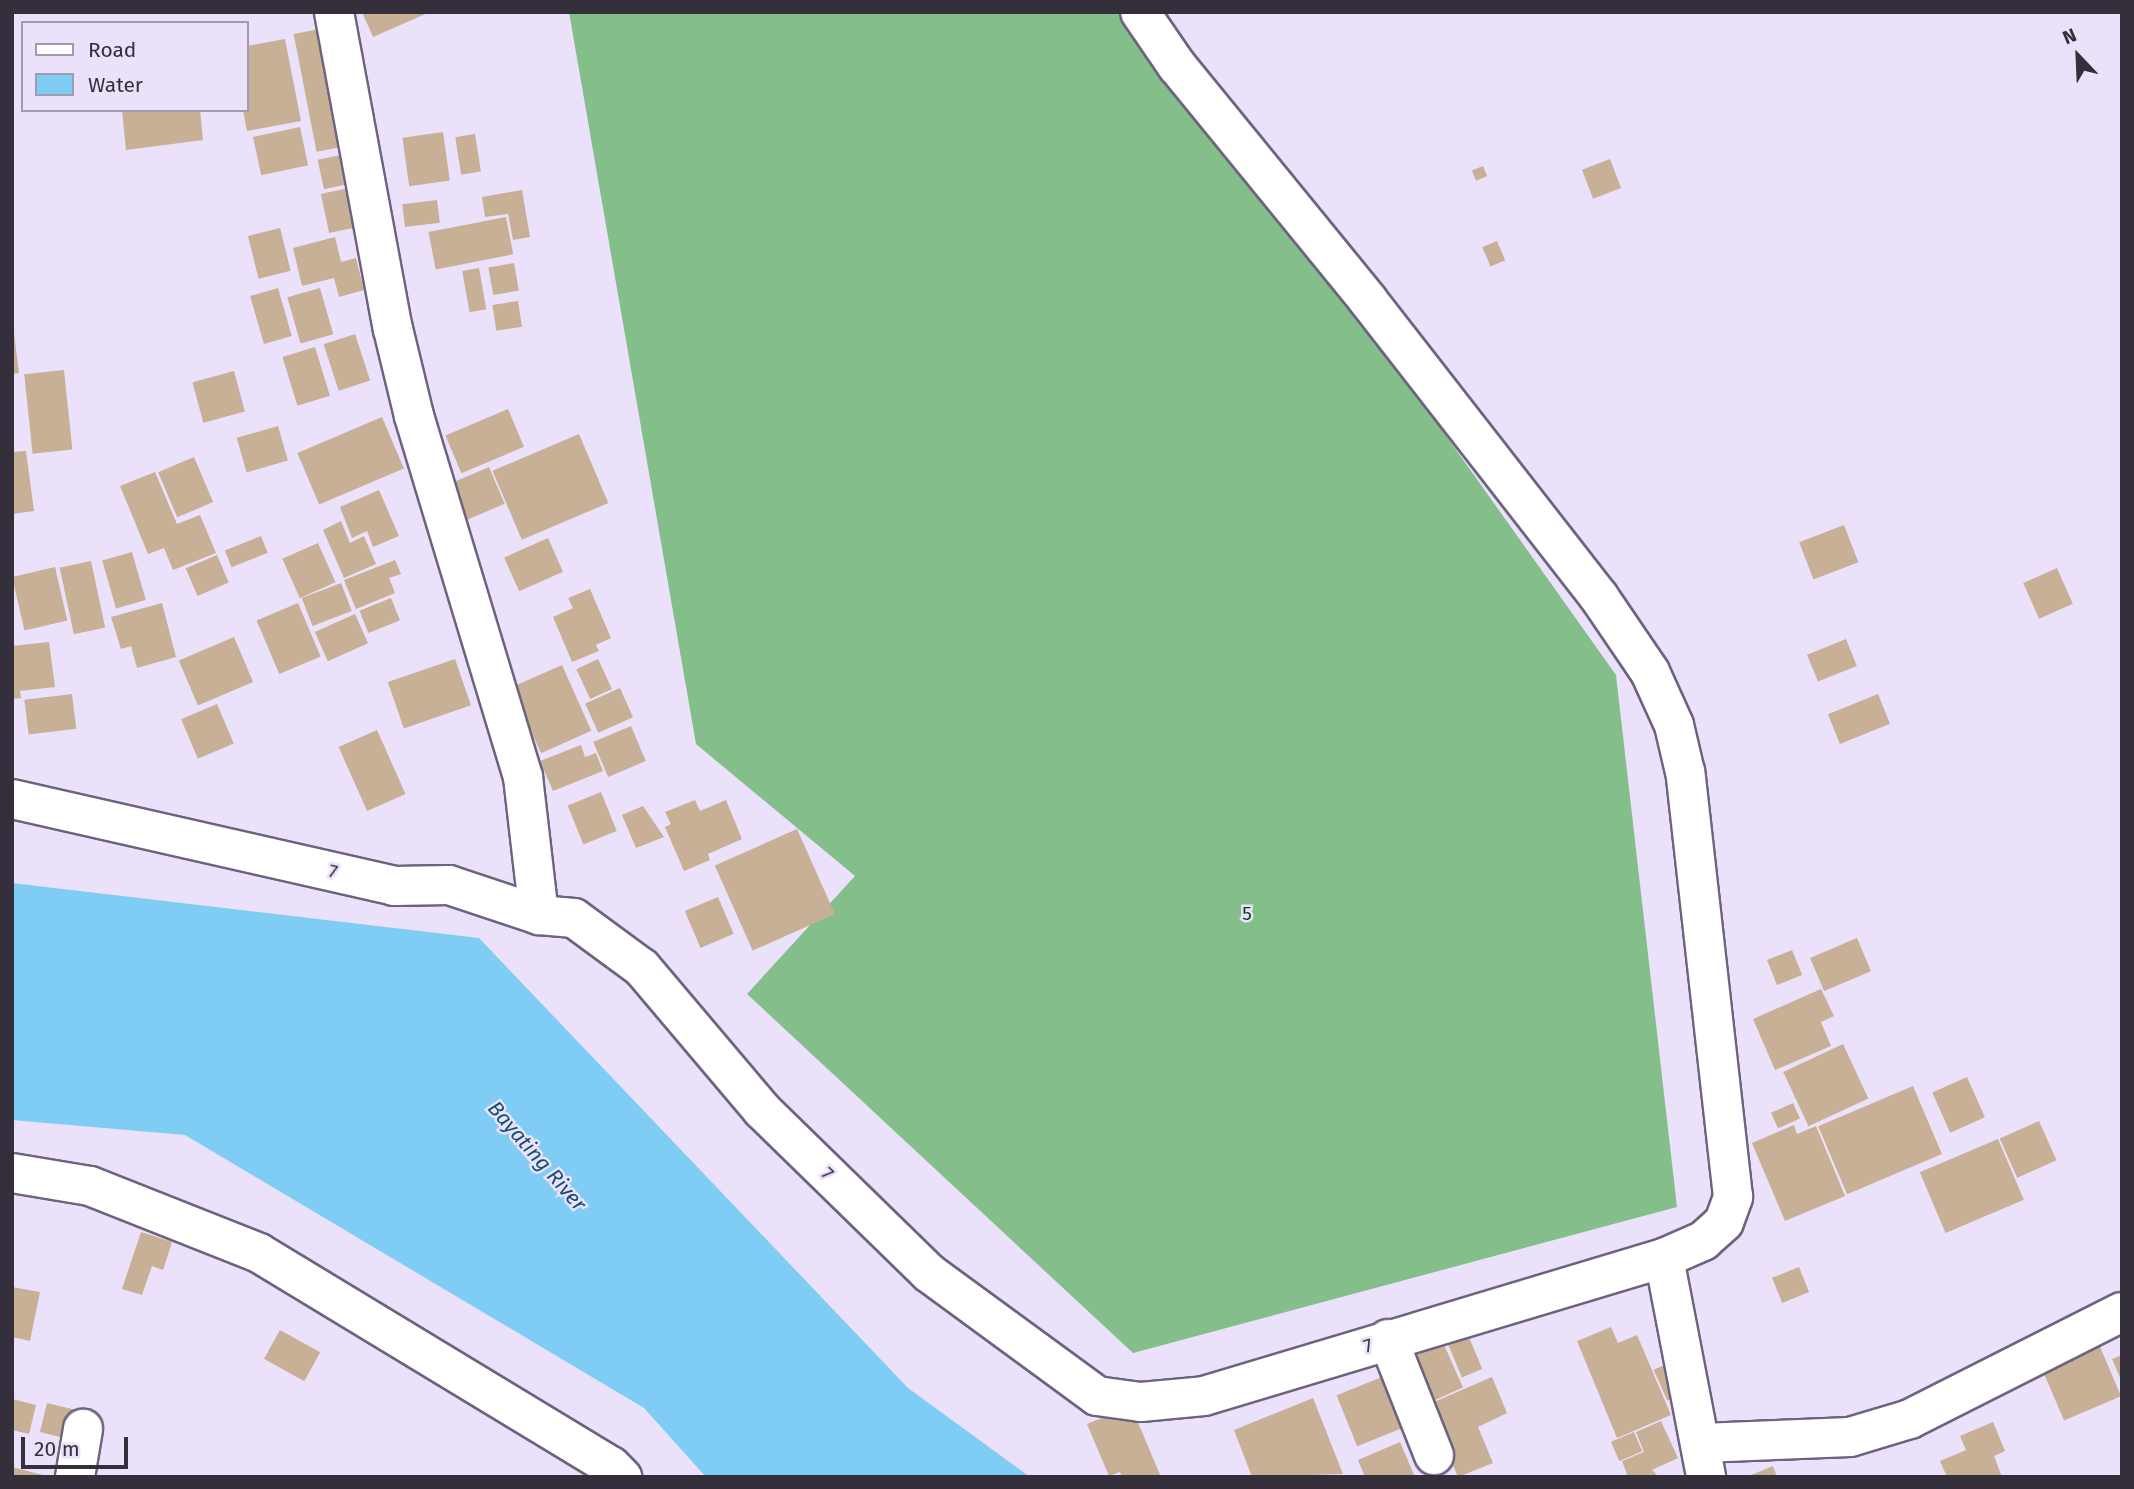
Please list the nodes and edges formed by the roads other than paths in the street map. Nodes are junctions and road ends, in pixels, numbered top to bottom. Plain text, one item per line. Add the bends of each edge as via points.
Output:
1 (334, 12) edge
2 (1140, 12) edge
3 (12, 799) edge
4 (539, 915) junction
5 (12, 1173) edge
6 (1664, 1258) junction
7 (2122, 1312) edge
8 (1388, 1339) junction
9 (83, 1429) dead end
10 (1434, 1455) dead end
11 (1704, 1460) edge
12 (75, 1477) edge
13 (622, 1477) edge

1 - 4 street via 393,329 414,416 523,777
2 - 6 street, 7 via 1177,66 1368,300 1599,597 1650,672 1674,724 1685,772 1733,1197 1724,1222 1703,1241
3 - 4 street, 7 via 394,886 449,885
4 - 8 street, 7 via 574,918 642,968 762,1110 929,1273 1097,1396 1141,1402 1204,1396
5 - 13 street via 90,1186 259,1253 611,1466
6 - 8 street, 7
6 - 11 street
7 - 11 street via 1910,1419 1850,1437
8 - 10 street
9 - 12 street

